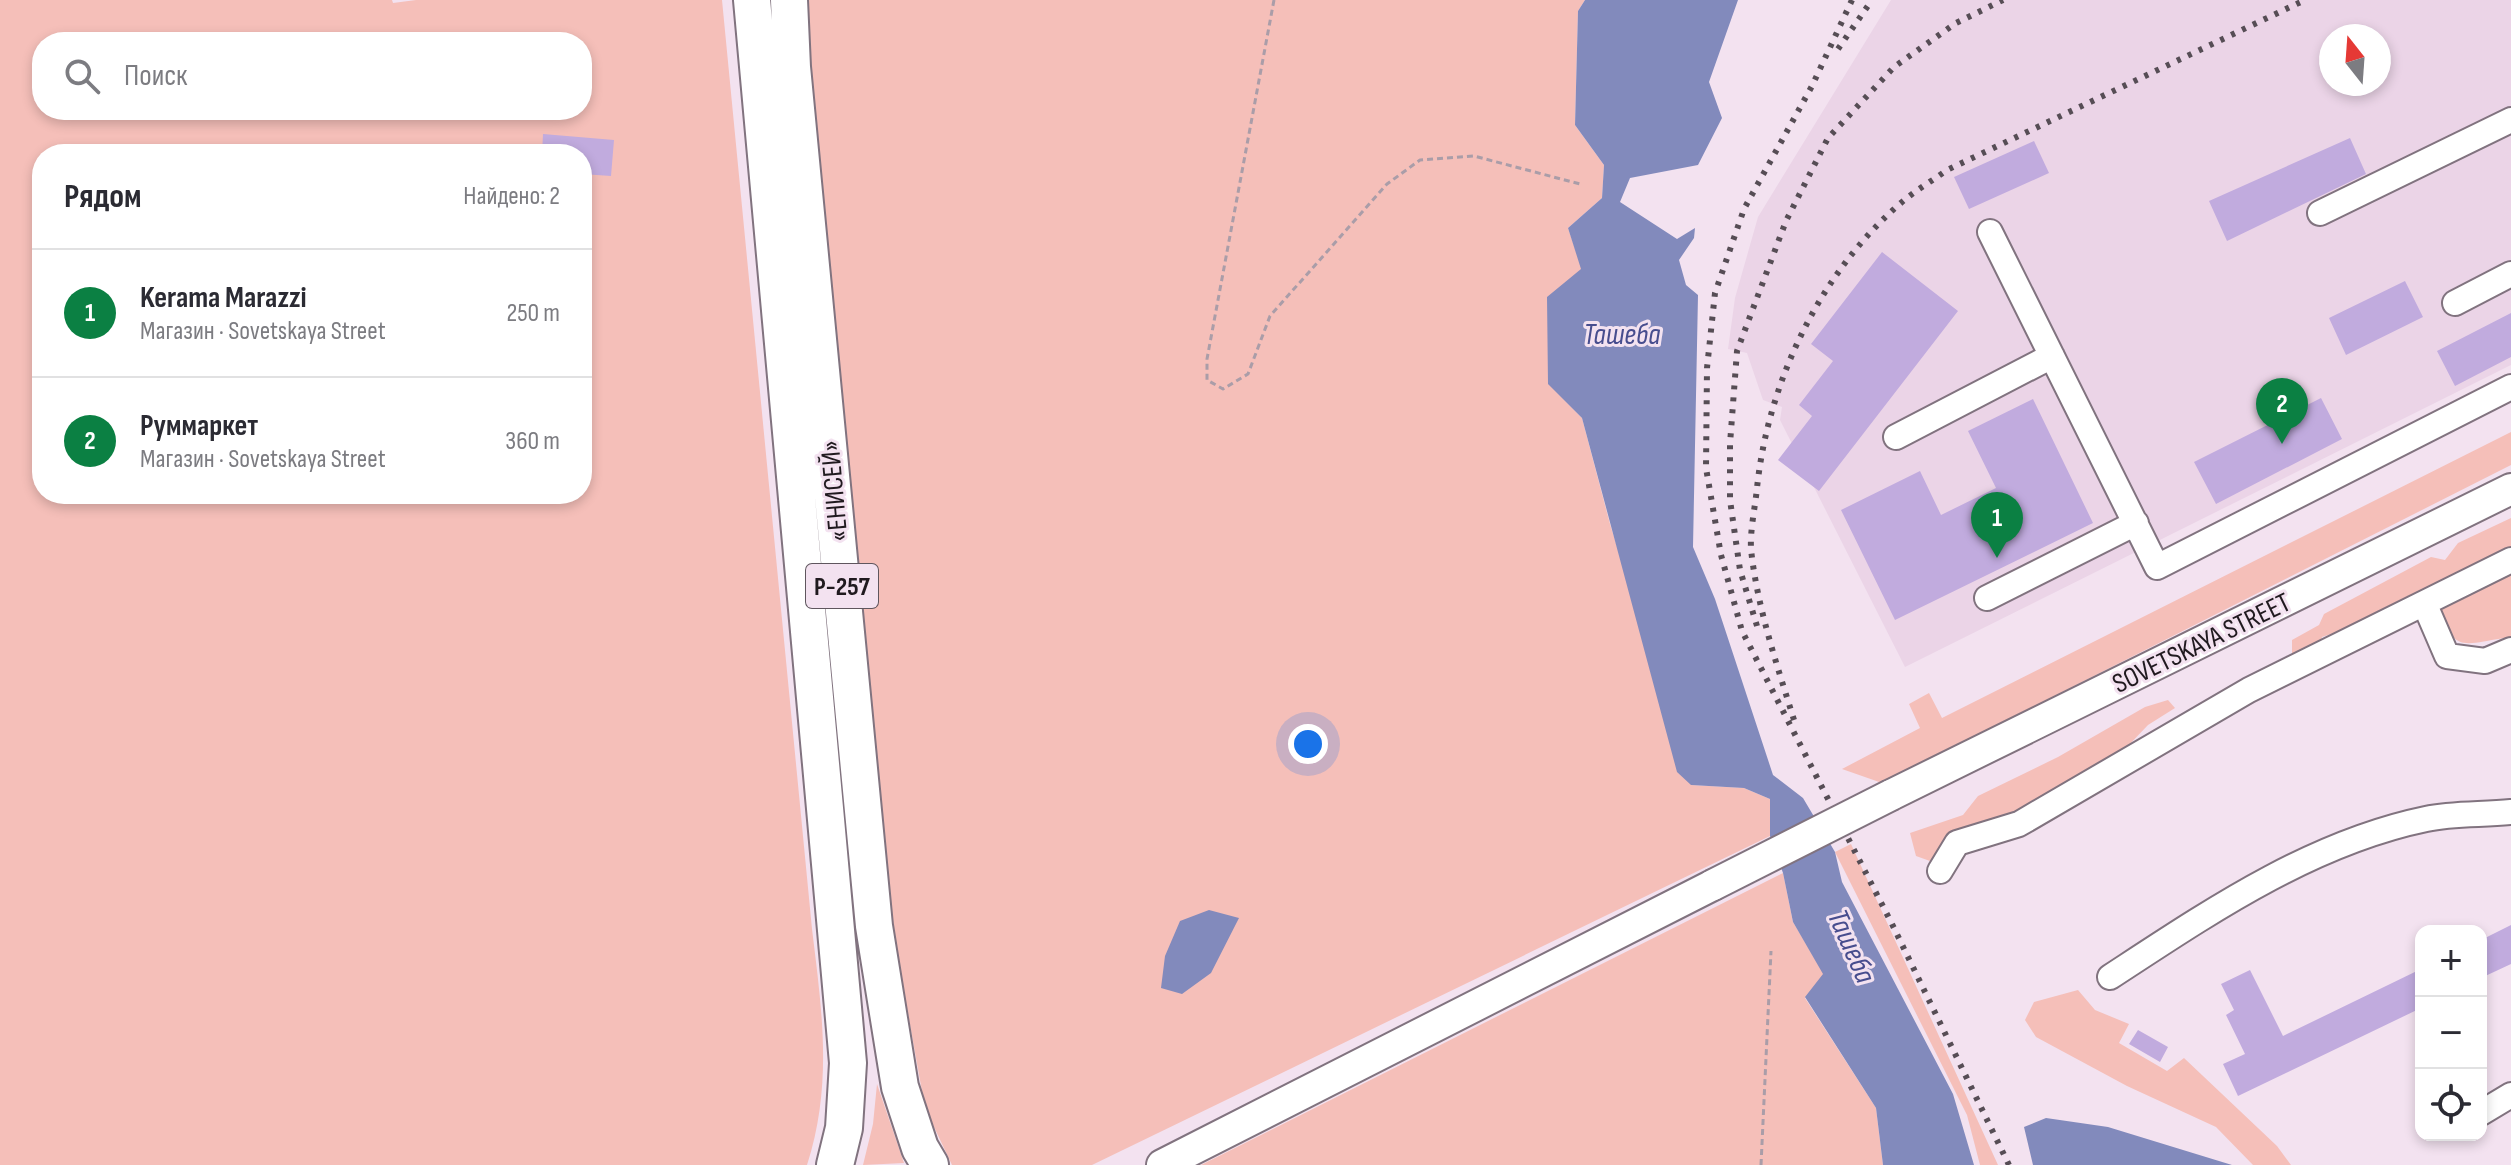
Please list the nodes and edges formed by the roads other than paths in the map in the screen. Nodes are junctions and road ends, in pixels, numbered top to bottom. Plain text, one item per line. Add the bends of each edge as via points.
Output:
1 (752, 0) edge
2 (789, 0) edge
3 (2511, 120) edge
4 (2320, 213) dead end
5 (1990, 232) dead end
6 (2511, 274) edge
7 (2455, 303) dead end
8 (2052, 356) junction
9 (2511, 387) edge
10 (1896, 437) dead end
11 (2511, 489) edge
12 (2136, 523) junction
13 (2511, 560) edge
14 (1987, 598) dead end
15 (2425, 605) junction
16 (2511, 650) edge
17 (2511, 812) edge
18 (1940, 871) dead end
19 (2110, 977) dead end
20 (2511, 1095) edge
21 (2487, 1109) edge
22 (835, 1165) edge
23 (930, 1165) edge
24 (1162, 1165) edge

1 - 22 highway, «ЕНИСЕЙ» / Р-257 via 848,1063 844,1128
2 - 23 highway, «ЕНИСЕЙ» / Р-257 via 874,926 900,1087
3 - 4 lane
5 - 8 lane
6 - 7 lane
8 - 10 lane
8 - 12 lane
9 - 12 lane via 2157,567
11 - 24 main road, SOVETSKAYA STREET, bridge via 1891,795
12 - 14 lane
13 - 15 lane
15 - 16 lane via 2447,656 2485,661
15 - 18 lane via 2249,690 2019,824 1957,843
17 - 19 lane via 2426,819 2324,851 2203,916
20 - 21 lane

